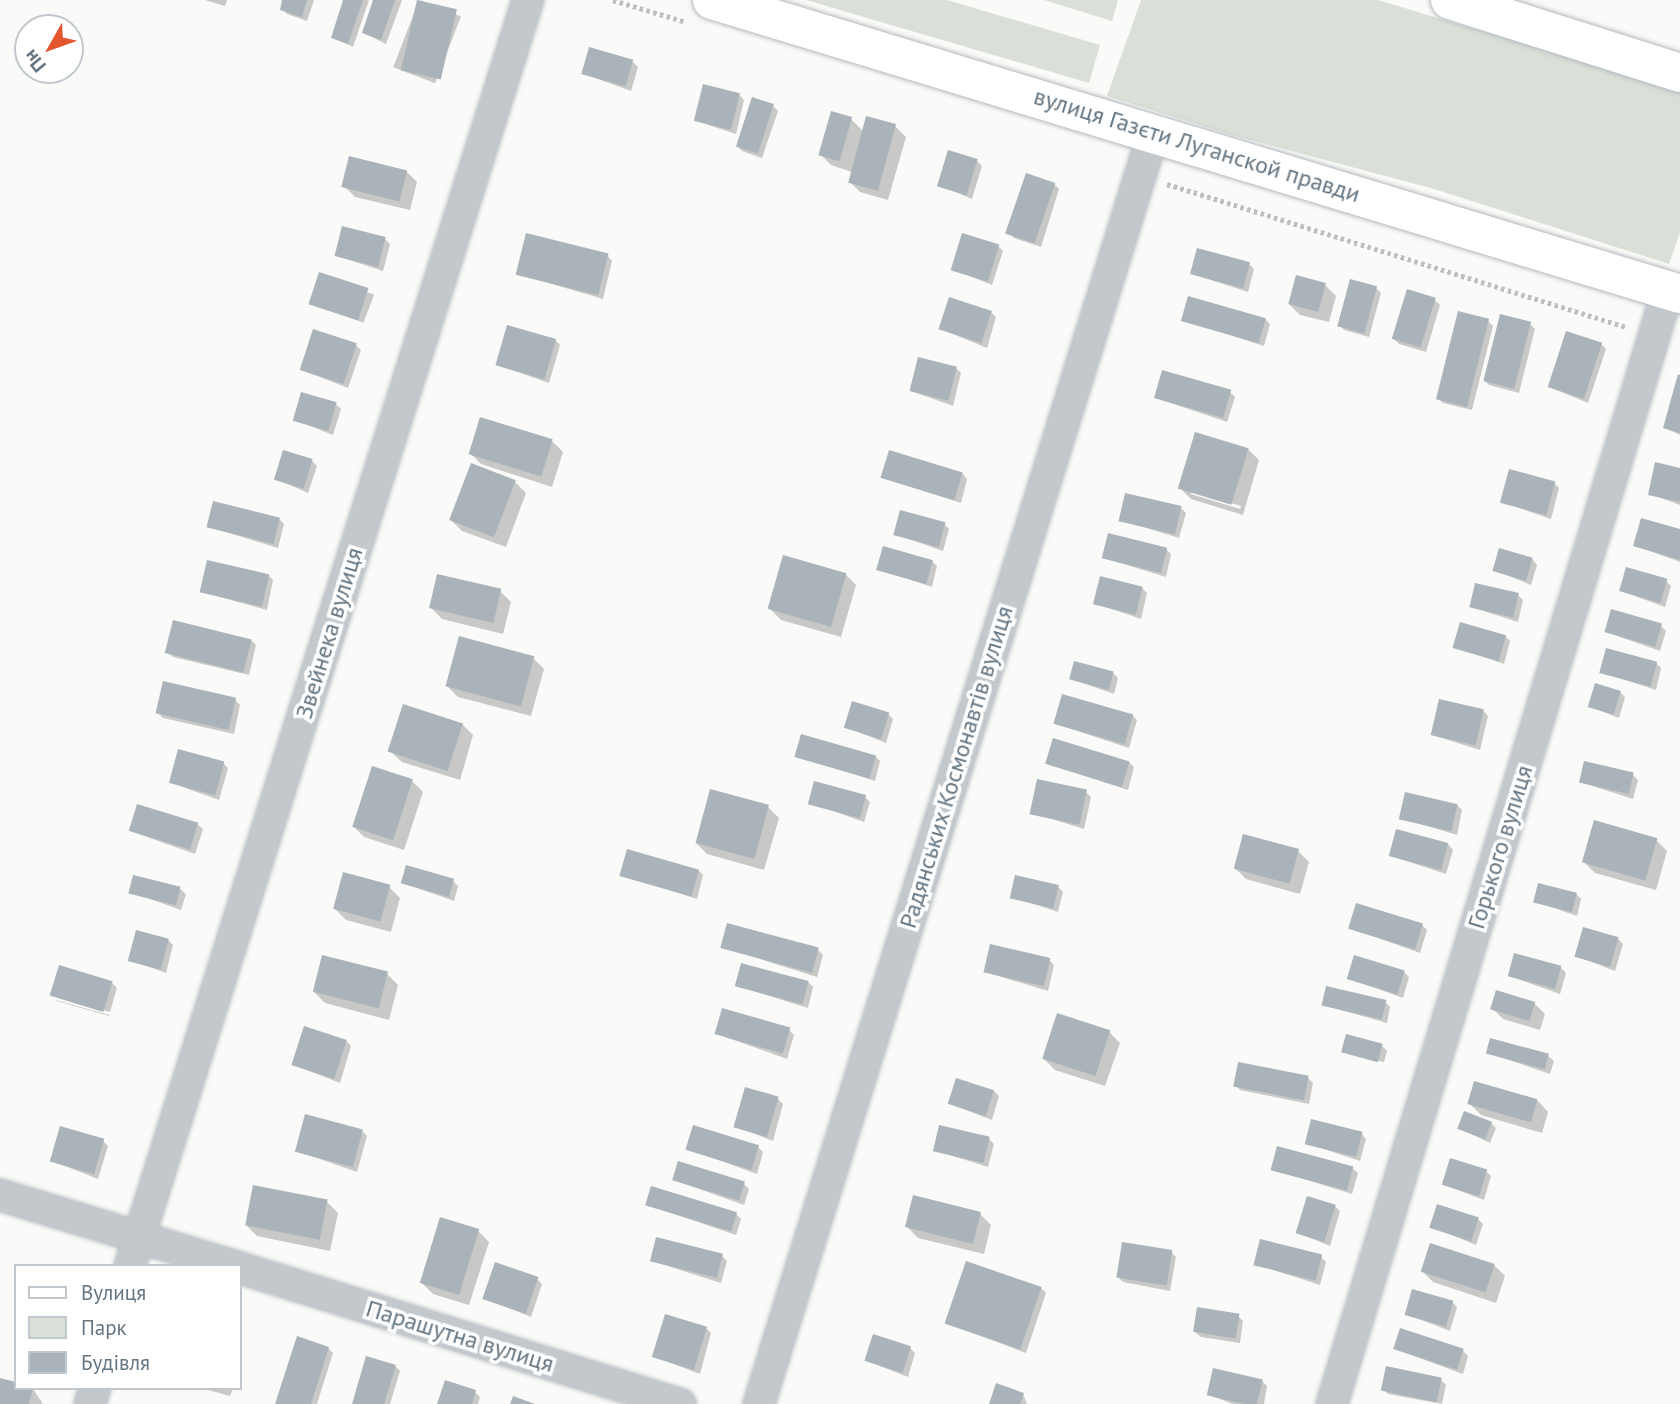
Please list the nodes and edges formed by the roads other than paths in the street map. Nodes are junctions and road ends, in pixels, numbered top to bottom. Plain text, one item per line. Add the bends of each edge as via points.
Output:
1 (528, 0) edge
2 (712, 0) edge
3 (1450, 0) edge
4 (1680, 73) edge
5 (1154, 131) junction
6 (1674, 292) edge
7 (0, 1195) edge
8 (139, 1236) junction
9 (131, 1264) edge
10 (228, 1264) edge
11 (242, 1269) edge
12 (680, 1404) edge
13 (759, 1404) edge
14 (1332, 1404) edge

1 - 8 street, Звейнека вулиця
2 - 5 street, вулиця Газєти Луганской правди
3 - 4 street
5 - 6 street, вулиця Газєти Луганской правди
5 - 13 street, Радянських Космонавтів вулиця
6 - 14 street, Горького вулиця via 1654,335
7 - 8 street
8 - 9 street, Звейнека вулиця
8 - 10 street
11 - 12 street, Парашутна вулиця

